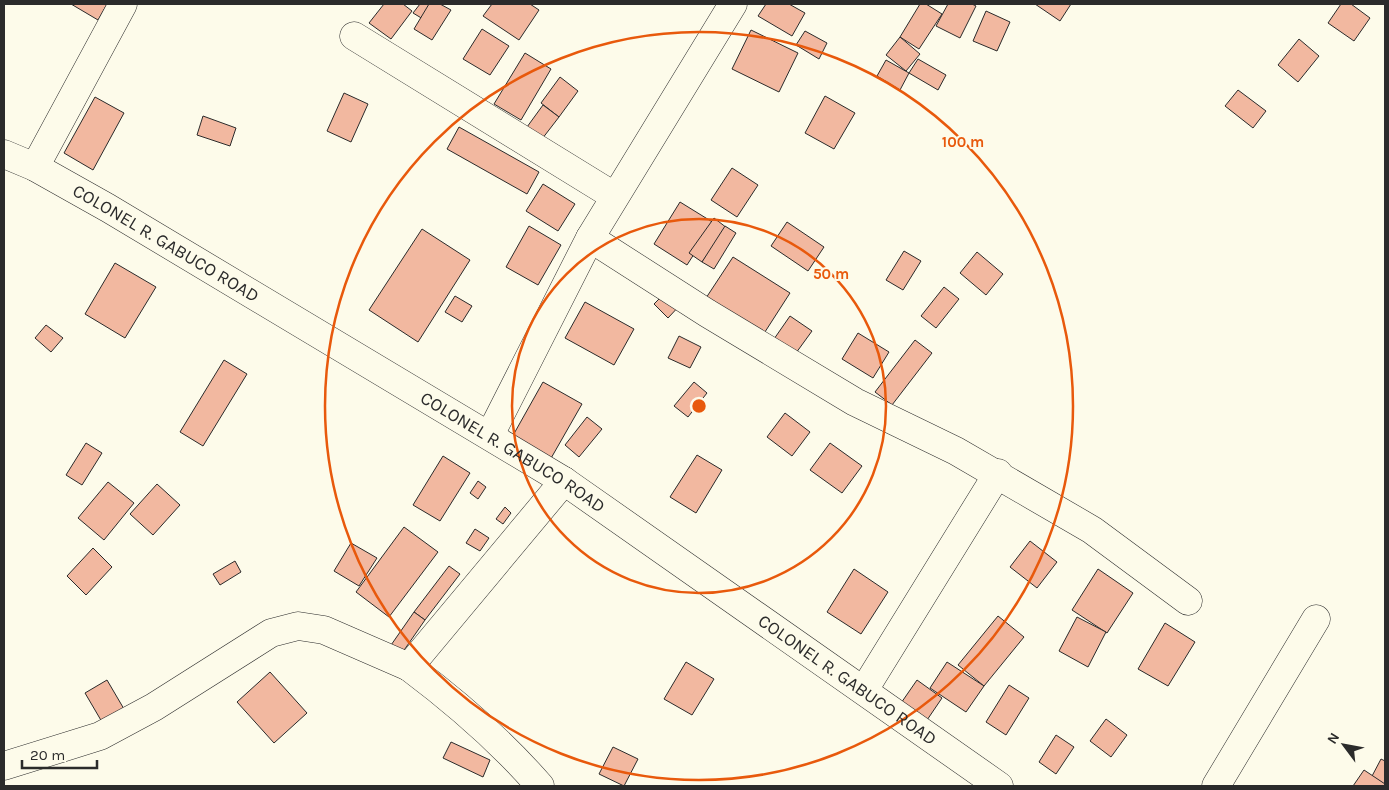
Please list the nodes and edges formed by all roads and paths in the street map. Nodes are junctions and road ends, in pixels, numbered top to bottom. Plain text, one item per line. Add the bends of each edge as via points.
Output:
1 (123, 4) edge
2 (733, 4) edge
3 (354, 36) dead end
4 (4, 154) edge
5 (35, 167) junction
6 (614, 196) junction
7 (590, 238) junction
8 (490, 435) junction
9 (998, 473) junction
10 (564, 481) junction
11 (1188, 601) dead end
12 (1316, 619) dead end
13 (409, 667) junction
14 (864, 690) junction
15 (4, 766) edge
16 (540, 786) edge
17 (999, 786) edge
18 (1216, 786) edge

1 - 5 street
2 - 6 street
3 - 6 street
4 - 5 street, COLONEL R. GABUCO ROAD
5 - 8 street, COLONEL R. GABUCO ROAD via 254,293
6 - 7 street
7 - 8 street
7 - 9 street via 855,402
8 - 10 street, COLONEL R. GABUCO ROAD
9 - 11 street via 1092,530
9 - 14 street
10 - 13 street
10 - 14 street, COLONEL R. GABUCO ROAD
12 - 18 street
13 - 15 street via 324,630 298,626 271,633 154,707 100,736
13 - 16 street via 511,752
14 - 17 street, COLONEL R. GABUCO ROAD

